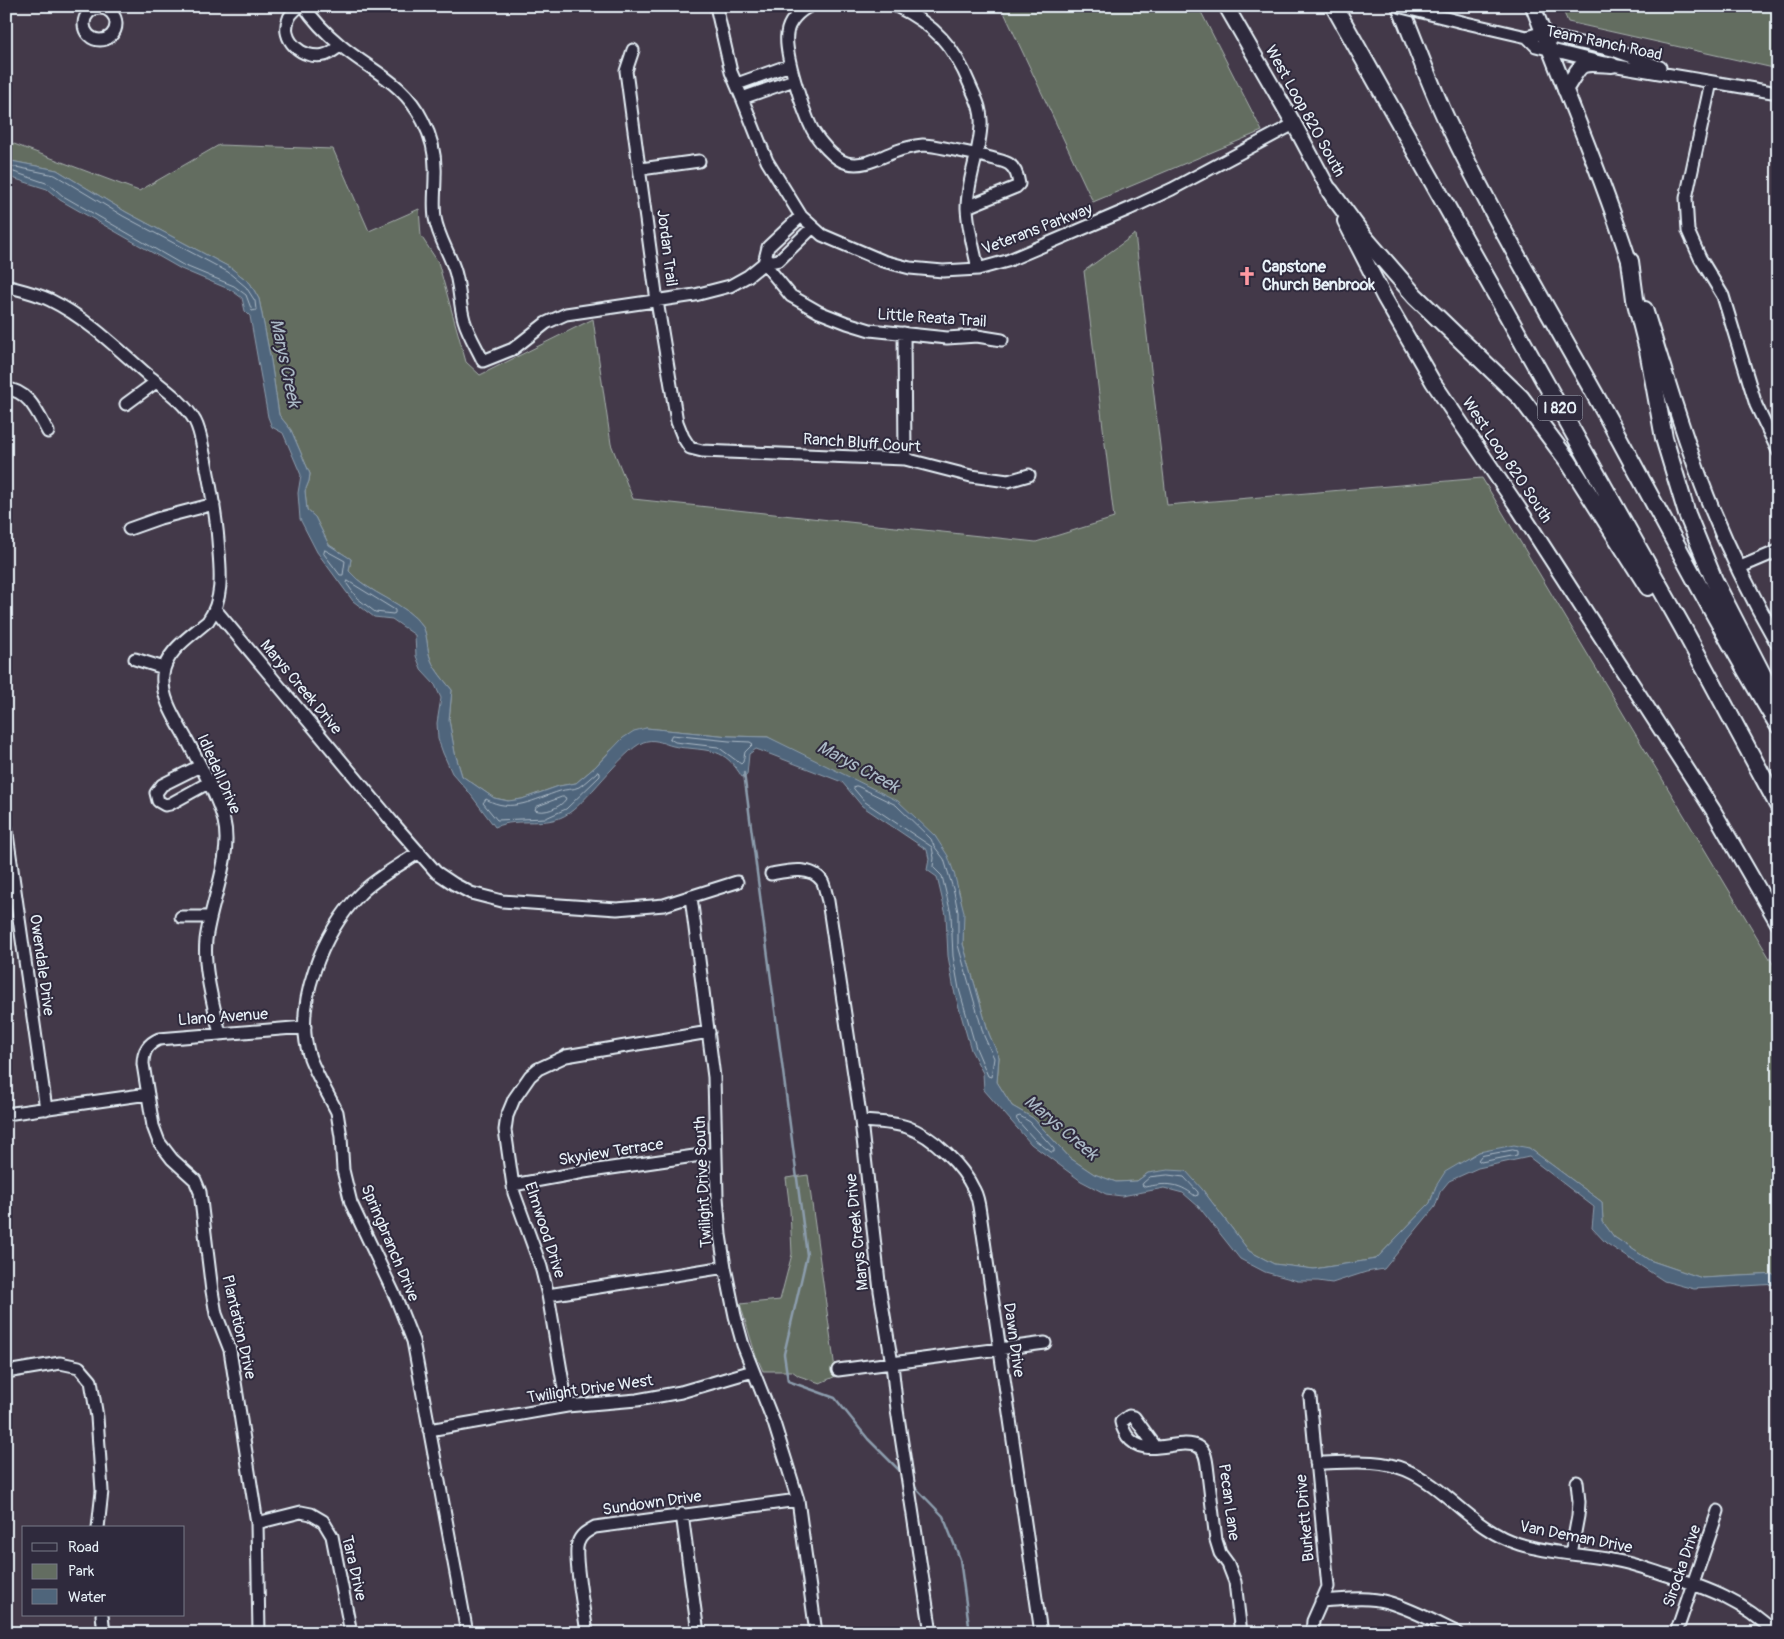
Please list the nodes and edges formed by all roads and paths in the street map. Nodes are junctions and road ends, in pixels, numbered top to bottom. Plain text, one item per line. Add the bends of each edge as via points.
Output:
1 (299, 6) edge
2 (304, 6) edge
3 (716, 6) edge
4 (810, 6) edge
5 (896, 6) edge
6 (1226, 6) edge
7 (1334, 6) edge
8 (1399, 6) edge
9 (1533, 6) edge
10 (1546, 43) junction
11 (340, 46) junction
12 (633, 50) dead end
13 (790, 65) junction
14 (1612, 65) junction
15 (1678, 75) junction
16 (794, 80) junction
17 (1711, 82) junction
18 (737, 84) junction
19 (1565, 90) junction
20 (1778, 93) edge
21 (742, 98) junction
22 (1294, 124) junction
23 (976, 155) junction
24 (699, 161) dead end
25 (640, 169) junction
26 (1330, 191) junction
27 (967, 207) junction
28 (801, 216) junction
29 (812, 227) junction
30 (1630, 261) junction
31 (764, 263) junction
32 (978, 269) junction
33 (6, 286) edge
34 (657, 301) junction
35 (904, 334) junction
36 (1002, 340) dead end
37 (156, 382) junction
38 (6, 389) edge
39 (126, 404) dead end
40 (48, 432) dead end
41 (690, 448) joint
42 (1778, 451) edge
43 (906, 459) junction
44 (1029, 475) dead end
45 (214, 504) junction
46 (129, 529) dead end
47 (1778, 551) edge
48 (1738, 568) junction
49 (215, 608) junction
50 (1683, 628) junction
51 (1778, 643) edge
52 (135, 659) dead end
53 (164, 668) junction
54 (1778, 707) edge
55 (1778, 725) edge
56 (200, 766) junction
57 (208, 783) junction
58 (1778, 805) edge
59 (6, 827) edge
60 (419, 852) junction
61 (772, 874) dead end
62 (738, 882) dead end
63 (692, 897) junction
64 (181, 917) dead end
65 (210, 917) junction
66 (1778, 922) edge
67 (305, 1027) junction
68 (709, 1032) junction
69 (220, 1034) junction
70 (147, 1047) joint
71 (148, 1094) junction
72 (46, 1109) junction
73 (6, 1114) edge
74 (861, 1121) junction
75 (715, 1153) junction
76 (513, 1186) junction
77 (725, 1267) junction
78 (548, 1295) junction
79 (1045, 1343) dead end
80 (998, 1349) junction
81 (892, 1364) junction
82 (838, 1370) dead end
83 (753, 1371) junction
84 (6, 1372) edge
85 (1310, 1397) dead end
86 (567, 1406) junction
87 (429, 1430) junction
88 (1155, 1446) dead end
89 (1316, 1463) junction
90 (1577, 1482) dead end
91 (798, 1500) junction
92 (1718, 1511) dead end
93 (682, 1514) junction
94 (257, 1523) junction
95 (98, 1526) edge
96 (1570, 1554) junction
97 (1694, 1584) junction
98 (1321, 1601) junction
99 (102, 1616) edge
100 (104, 1633) edge
101 (259, 1633) edge
102 (352, 1633) edge
103 (467, 1633) edge
104 (587, 1633) edge
105 (698, 1633) edge
106 (816, 1633) edge
107 (931, 1633) edge
108 (1041, 1633) edge
109 (1241, 1633) edge
110 (1312, 1633) edge
111 (1458, 1633) edge
112 (1676, 1633) edge
113 (1775, 1633) edge

1 - 11 street via 289,18 287,27 294,47 314,56 325,55
2 - 11 street
3 - 18 street, Veterans Parkway
4 - 13 street via 790,23 787,34
5 - 23 street via 932,27 965,72 981,112
6 - 22 main road, West Loop 820 South
7 - 50 highway, I 820
8 - 10 street, Team Ranch Road, bridge via 1527,37 1536,46
8 - 55 highway, I 820 via 1476,180
9 - 10 main road
10 - 14 street, Team Ranch Road
10 - 15 street, Team Ranch Road via 1616,51
10 - 19 main road
11 - 34 street via 393,82 423,120 434,154 436,226 455,270 466,327 483,361 506,353 546,324 566,314
12 - 25 street, Jordan Trail via 626,71
13 - 16 street
13 - 18 street
14 - 15 street, Team Ranch Road
14 - 19 main road via 1584,64
15 - 17 street, Team Ranch Road
16 - 21 street
16 - 23 street via 812,130 832,155 846,163 870,163 895,151 924,145
17 - 20 street, Team Ranch Road
17 - 42 street via 1686,198 1688,231 1723,296 1756,405
18 - 21 street, Veterans Parkway
19 - 30 main road
21 - 28 street, Veterans Parkway via 768,161
22 - 26 main road, West Loop 820 South
22 - 32 street, Veterans Parkway via 1129,209 1007,261
23 - 27 street
23 - 27 street via 1008,164 1016,172 1019,184
24 - 25 street
25 - 34 street, Jordan Trail
26 - 50 highway via 1363,236 1415,296 1521,398 1568,461 1662,609
26 - 66 main road, West Loop 820 South via 1384,297 1433,382 1713,810
27 - 32 street
28 - 29 street, Veterans Parkway
28 - 31 street via 768,247
29 - 31 street via 779,260
29 - 32 street, Veterans Parkway via 822,235 892,264 943,271
30 - 48 main road via 1686,439
30 - 54 highway via 1664,438 1687,514 1714,580
31 - 34 street via 730,286 705,294
31 - 35 street, Little Reata Trail via 791,296 819,312 870,330
33 - 37 street via 50,300 75,315
34 - 41 street, Jordan Trail via 677,422
35 - 36 street, Little Reata Trail
35 - 43 street
37 - 39 street
37 - 45 street via 182,404 196,422
38 - 40 street via 14,389 31,402
41 - 43 street, Ranch Bluff Court
43 - 44 street, Ranch Bluff Court via 990,479 1008,481
45 - 46 street
45 - 49 street via 221,575
47 - 48 street
48 - 51 main road
49 - 53 street via 208,621 171,654
49 - 60 street, Marys Creek Drive
50 - 58 highway, I 820
52 - 53 street
53 - 56 street, Idledell Drive via 164,684 173,717
56 - 57 street, Idledell Drive
56 - 57 street via 162,785 156,793 158,801 170,804
57 - 65 street, Idledell Drive via 220,810 226,836
59 - 72 street, Owendale Drive
60 - 63 street, Marys Creek Drive via 436,872 454,884 471,893 502,901 617,909 664,905
60 - 67 street, Springbranch Drive via 378,878 341,916 311,982
61 - 74 street, Marys Creek Drive via 802,870 816,875 823,882
62 - 63 street, Marys Creek Drive
63 - 68 street, Twilight Drive South
64 - 65 street
65 - 69 street, Idledell Drive via 206,959
67 - 69 street, Llano Avenue
67 - 87 street, Springbranch Drive via 310,1058 339,1121 343,1170 351,1204 396,1298 412,1341
68 - 75 street, Twilight Drive South via 714,1077
68 - 76 street, Elmwood Drive via 566,1056 538,1069 514,1099 507,1116 505,1130
69 - 70 street, Llano Avenue via 159,1039
70 - 71 street, Plantation Drive via 143,1064
71 - 72 street
71 - 94 street, Plantation Drive via 152,1126 159,1142 195,1180 200,1192 212,1291 216,1314 230,1350
72 - 73 street
74 - 80 street, Dawn Drive via 886,1122 920,1134 949,1157 970,1184 978,1202
74 - 81 street, Marys Creek Drive via 880,1291
75 - 76 street, Skyview Terrace
75 - 77 street, Twilight Drive South
76 - 78 street, Elmwood Drive
77 - 78 street
77 - 83 street, Twilight Drive South via 735,1316
78 - 86 street, Elmwood Drive
79 - 80 street
80 - 81 street
80 - 108 street, Dawn Drive
81 - 82 street
81 - 107 street, Marys Creek Drive
83 - 86 street, Twilight Drive West via 681,1392 637,1400
83 - 91 street, Twilight Drive South via 774,1423
84 - 95 street via 60,1363 79,1367 91,1381 102,1491
85 - 89 street, Burkett Drive
86 - 87 street, Twilight Drive West
87 - 103 street, Springbranch Drive
88 - 109 street, Pecan Lane via 1192,1445 1205,1454 1216,1540 1236,1582
89 - 96 street, Van Deman Drive via 1381,1463 1407,1470 1498,1537
89 - 98 street, Burkett Drive via 1328,1587
90 - 96 street via 1579,1502
91 - 93 street, Sundown Drive
91 - 106 street, Twilight Drive South
92 - 97 street, Sirocka Drive
93 - 104 street, Sundown Drive via 595,1527 582,1536 576,1551
93 - 105 street
94 - 101 street, Plantation Drive
94 - 102 street, Tara Drive via 301,1512 323,1521 332,1536
96 - 97 street, Van Deman Drive via 1626,1562
97 - 112 street, Sirocka Drive
97 - 113 street, Van Deman Drive via 1740,1605
98 - 110 street, Burkett Drive
98 - 111 street via 1386,1601
99 - 100 street

